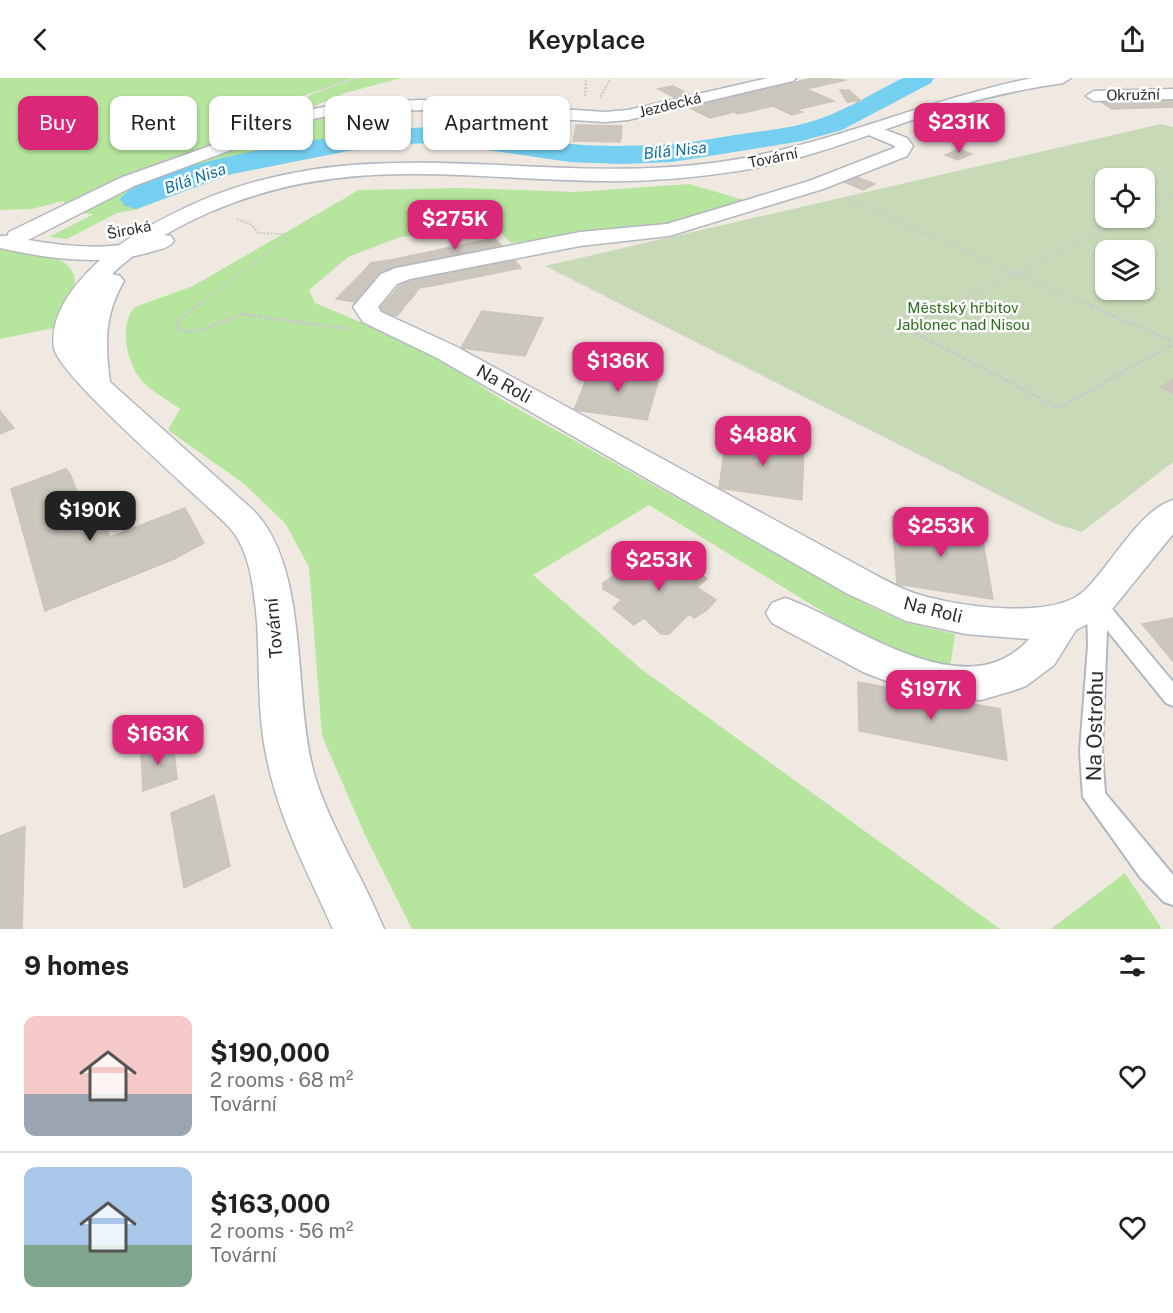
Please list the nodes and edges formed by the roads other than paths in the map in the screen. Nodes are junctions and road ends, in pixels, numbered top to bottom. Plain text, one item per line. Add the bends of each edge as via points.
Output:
1 (788, 78) edge
2 (1064, 78) edge
3 (1173, 94) edge
4 (1094, 96) dead end
5 (870, 129) junction
6 (472, 171) junction
7 (180, 219) junction
8 (6, 238) edge
9 (73, 246) junction
10 (127, 258) junction
11 (75, 306) junction
12 (96, 383) junction
13 (1173, 512) edge
14 (1080, 611) junction
15 (785, 613) dead end
16 (1173, 697) edge
17 (1173, 893) edge
18 (359, 929) edge

1 - 8 street, Jezdecká via 605,117 406,105 359,105 313,114 127,182
2 - 5 street, Tovární via 1000,87
3 - 4 street, Okružní
5 - 6 street, Tovární via 773,159 686,173 626,177
5 - 14 street, Na Roli via 901,142 901,153 816,185 669,230 580,239 404,273 389,279 365,307 372,317 446,352 906,606 976,620 1028,624
6 - 7 street, Tovární via 384,167 312,177 238,195
6 - 10 street, Tovární via 392,172 305,186 245,202
7 - 9 street, Široká
7 - 10 street, Tovární
8 - 9 street, Široká
9 - 10 street, Široká
9 - 11 street via 86,277
10 - 11 street, Tovární via 92,281
10 - 12 street, Tovární via 100,301 90,334
11 - 12 street, Tovární via 67,329 67,351 76,367
12 - 18 street, Tovární via 118,409 250,527 264,555 288,758 299,798
13 - 14 street
14 - 15 street via 1040,654 1011,674 980,683 905,673
14 - 16 lane
14 - 17 lane, Na Ostrohu via 1098,646 1091,751 1094,797

